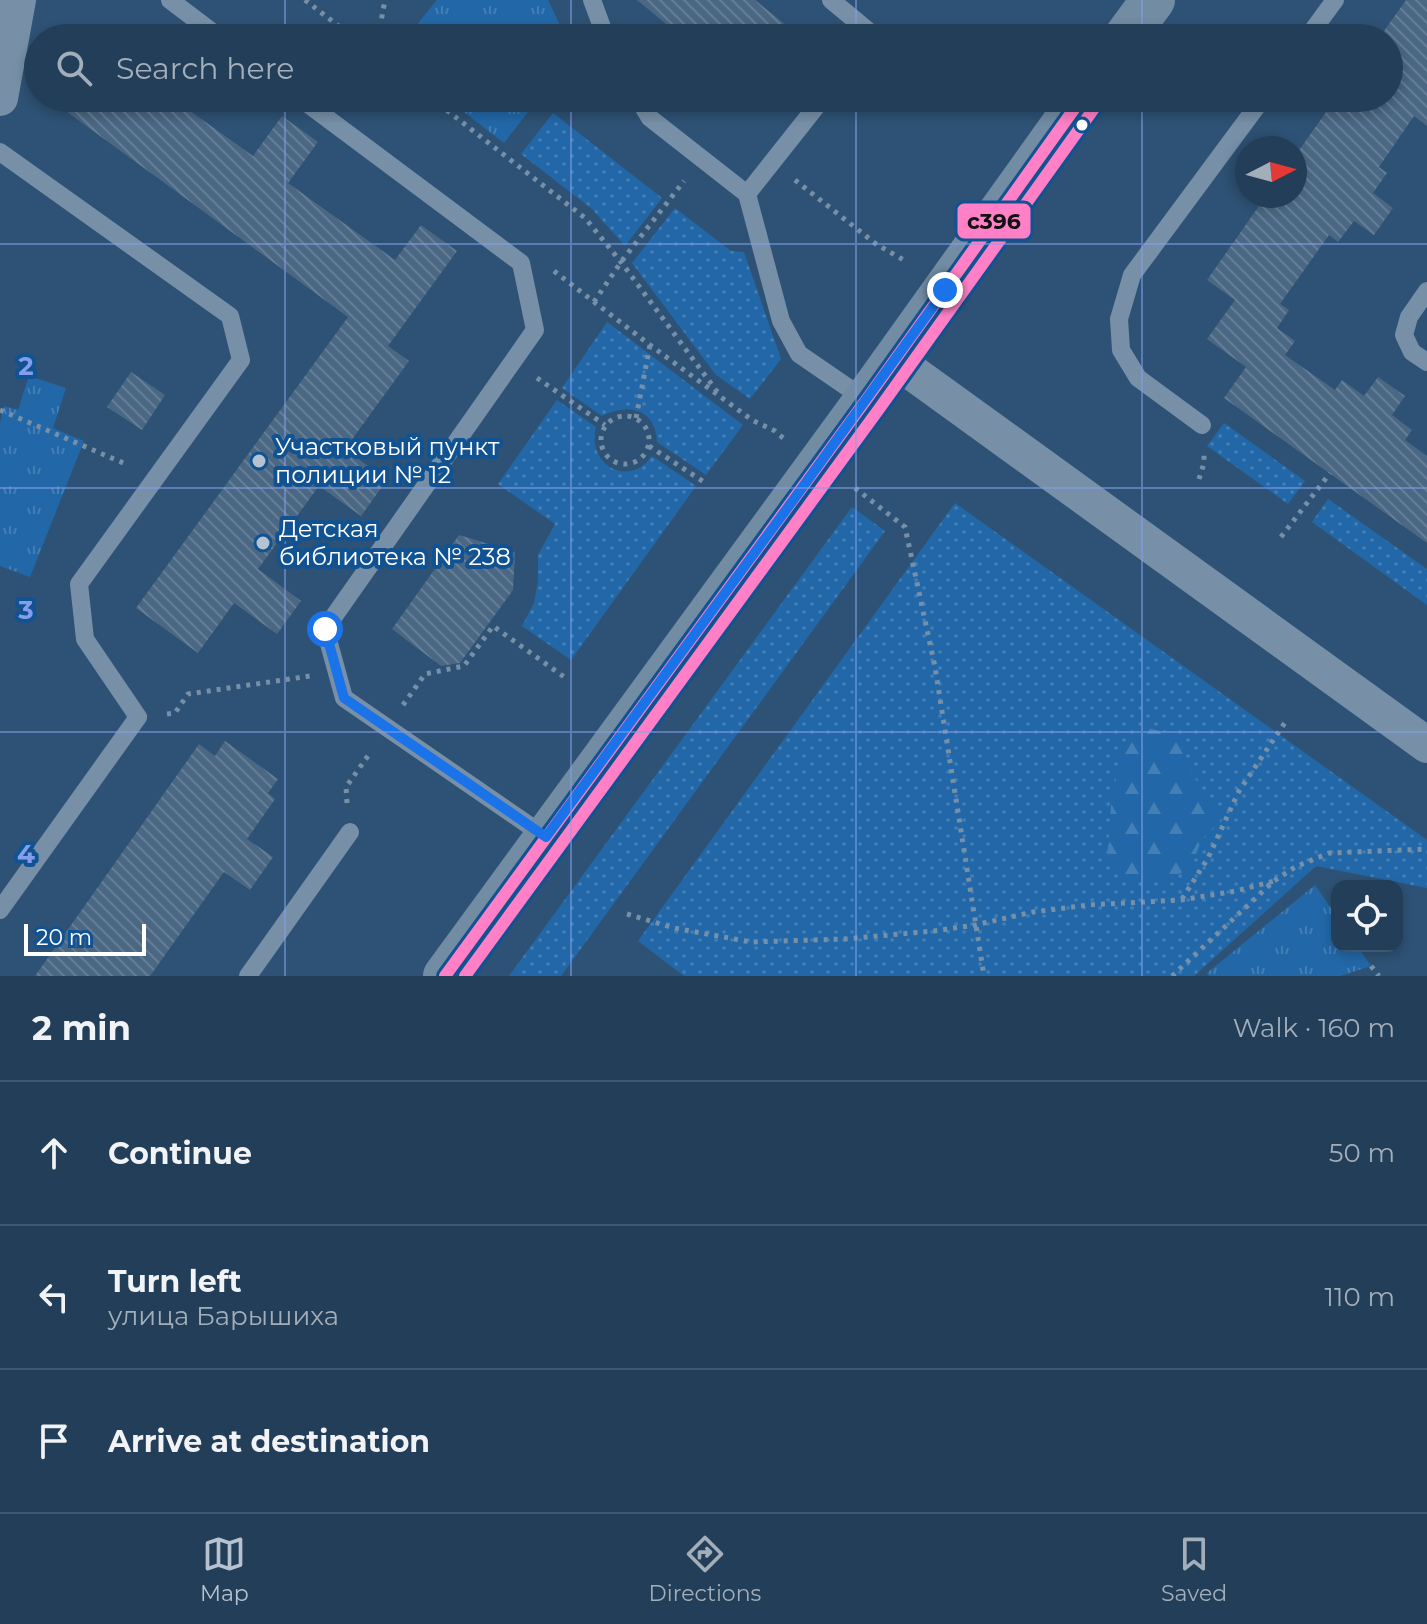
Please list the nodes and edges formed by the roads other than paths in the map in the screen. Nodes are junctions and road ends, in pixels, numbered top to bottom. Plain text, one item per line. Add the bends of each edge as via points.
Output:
1 (18, 0) edge
2 (170, 0) edge
3 (592, 0) edge
4 (831, 0) edge
5 (1153, 0) edge
6 (1335, 0) edge
7 (202, 24) edge
8 (601, 24) edge
9 (860, 24) edge
10 (1135, 24) edge
11 (1317, 24) edge
12 (0, 98) edge
13 (319, 112) edge
14 (646, 112) edge
15 (812, 112) edge
16 (1072, 112) edge
17 (1253, 112) edge
18 (0, 152) edge
19 (747, 194) junction
20 (1427, 291) edge
21 (895, 360) junction
22 (1427, 362) edge
23 (866, 400) junction
24 (1202, 425) dead end
25 (1427, 745) edge
26 (350, 832) road end
27 (546, 837) junction
28 (0, 910) edge
29 (248, 976) edge
30 (445, 976) edge

1 - 12 street
2 - 7 lane
3 - 8 lane
4 - 9 lane
5 - 10 main road
6 - 11 lane
13 - 27 lane via 521,263 535,330 325,629 344,698
14 - 19 lane
15 - 19 lane
16 - 21 main road
17 - 24 lane via 1132,275 1119,319 1121,350 1138,378
18 - 28 lane via 230,316 241,360 79,584 85,639 138,717
19 - 23 lane via 781,321 799,354
20 - 22 lane via 1404,335 1412,352
21 - 23 main road
21 - 25 street
23 - 27 main road
26 - 29 lane
27 - 30 main road

